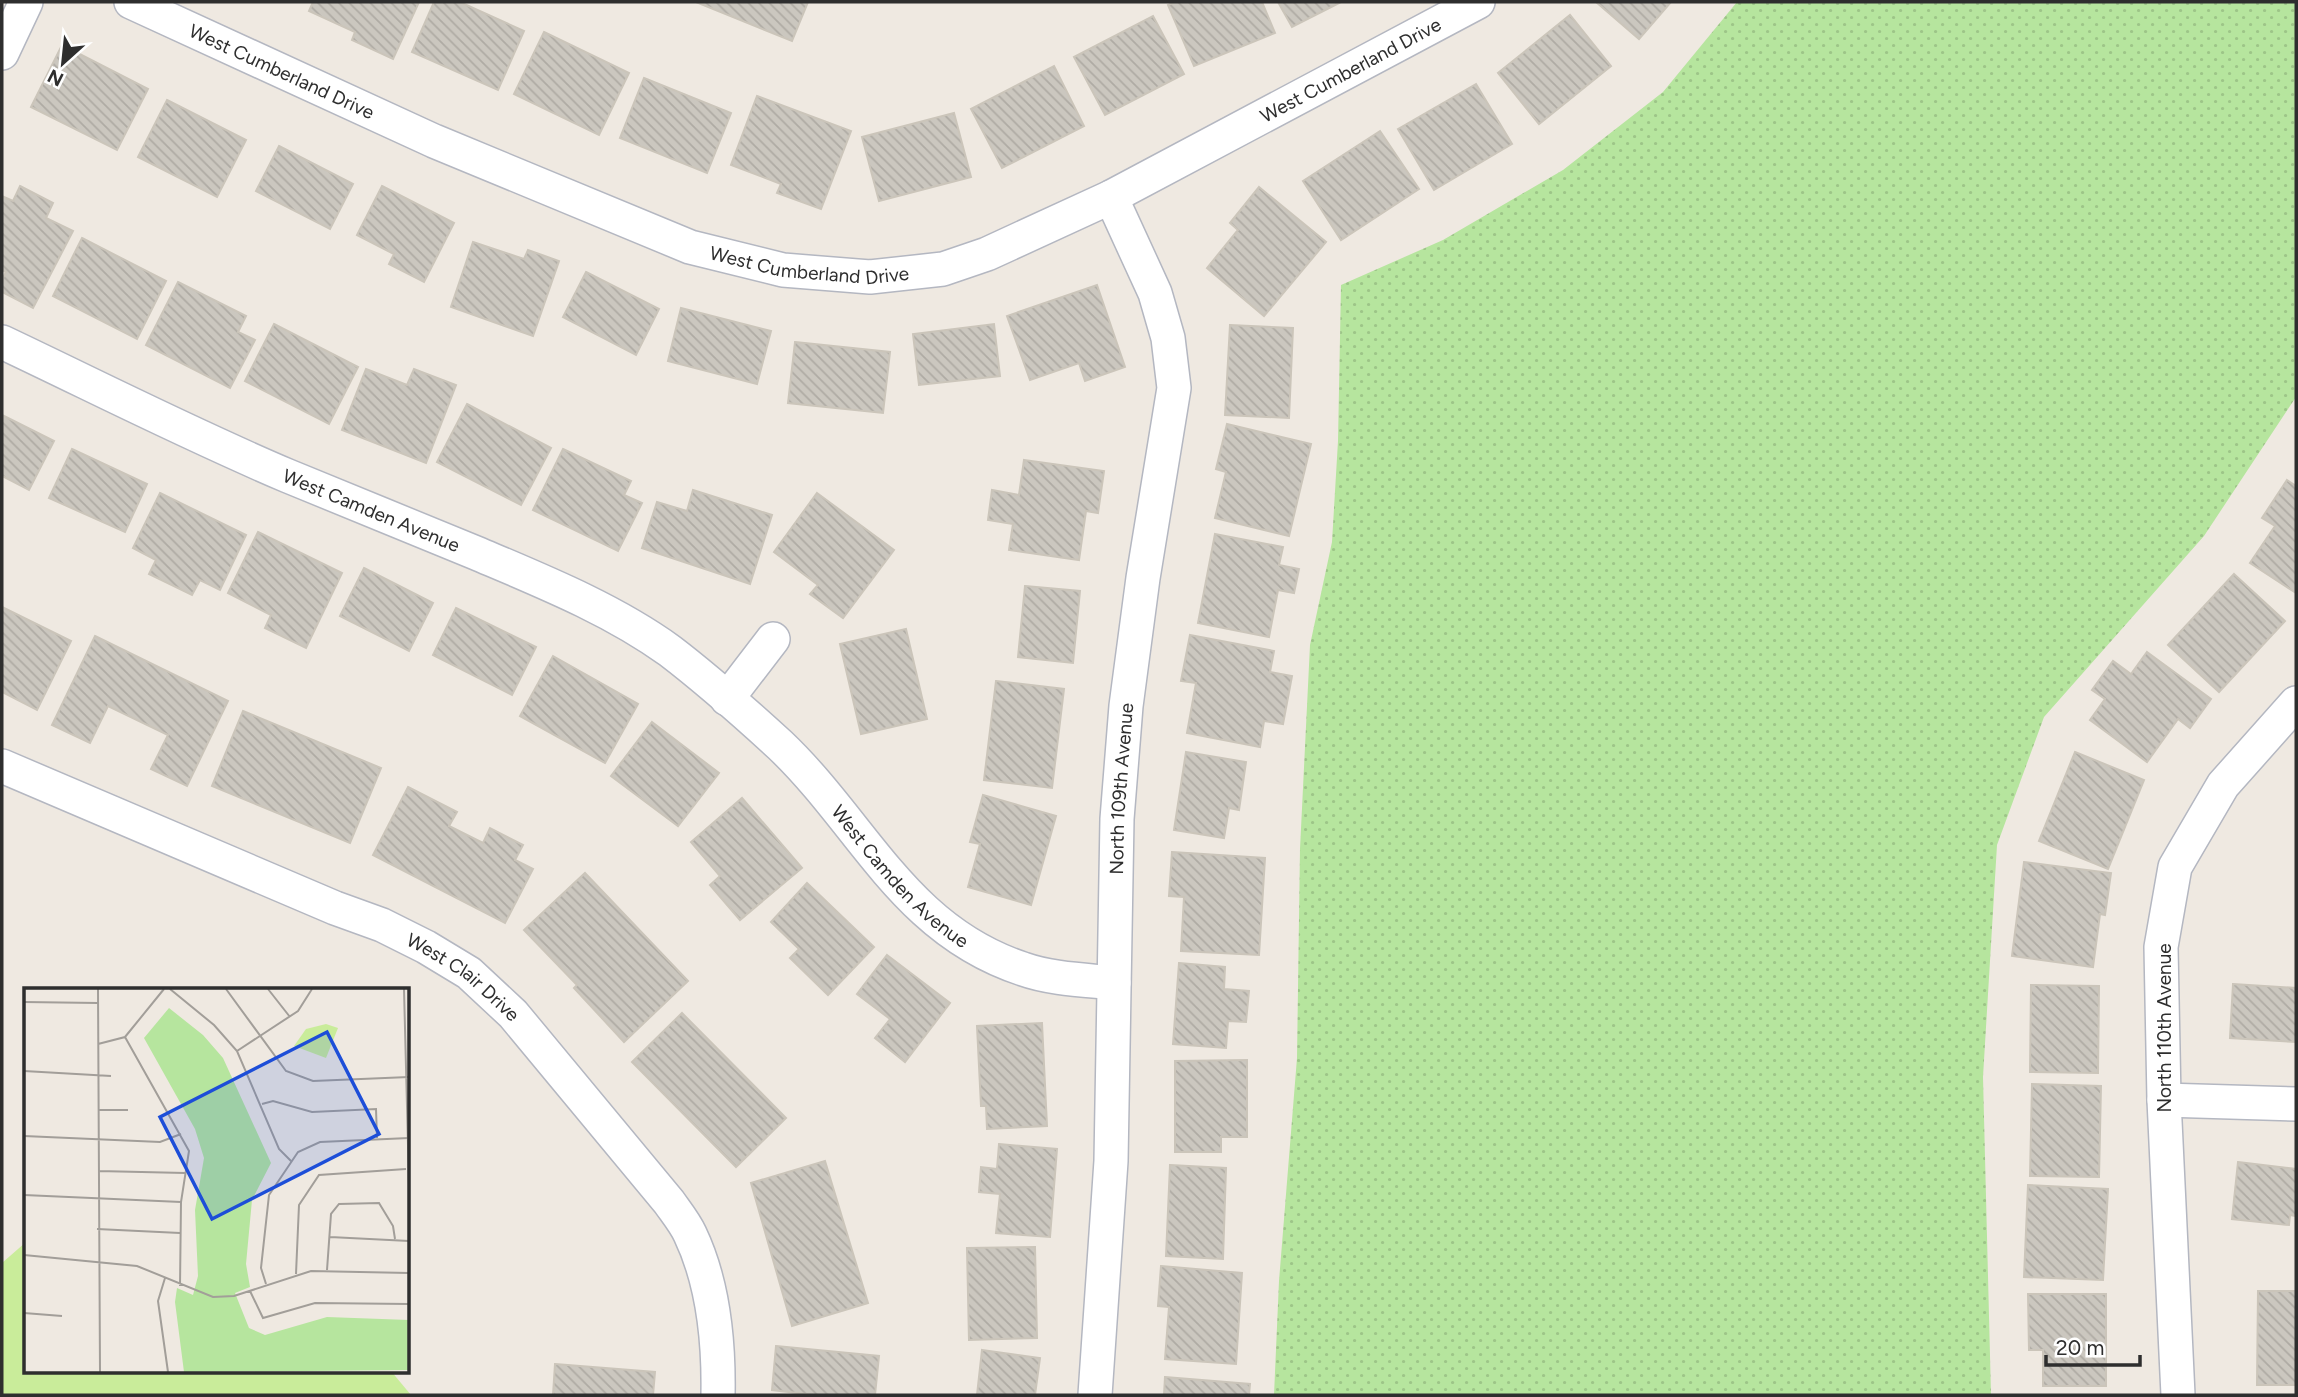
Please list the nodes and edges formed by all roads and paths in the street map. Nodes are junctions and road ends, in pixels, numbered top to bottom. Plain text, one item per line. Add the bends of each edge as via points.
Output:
1 (26, 2) edge
2 (131, 2) edge
3 (1478, 2) edge
4 (2, 53) edge
5 (1111, 197) junction
6 (2, 342) edge
7 (773, 639) dead end
8 (727, 699) junction
9 (2296, 703) edge
10 (2, 765) edge
11 (1114, 983) junction
12 (2164, 1100) junction
13 (2296, 1104) edge
14 (718, 1395) edge
15 (1096, 1395) edge
16 (2178, 1395) edge

1 - 4 street
2 - 5 street, West Cumberland Drive via 434,141 677,242 783,270 870,277 943,269 988,254
3 - 5 street, West Cumberland Drive
5 - 11 street, North 109th Avenue via 1155,293 1168,338 1174,388 1126,706 1117,819
6 - 8 street, West Camden Avenue via 283,474 545,582 668,651
7 - 8 street
8 - 11 street, West Camden Avenue via 782,747 891,878 929,916 971,948 1025,970
9 - 12 street, North 110th Avenue via 2223,785 2175,867 2161,947
10 - 14 street, West Clair Drive via 382,925 469,974 513,1014 690,1233 716,1326
11 - 15 street, North 109th Avenue via 1111,1161
12 - 13 street
12 - 16 street, North 110th Avenue

